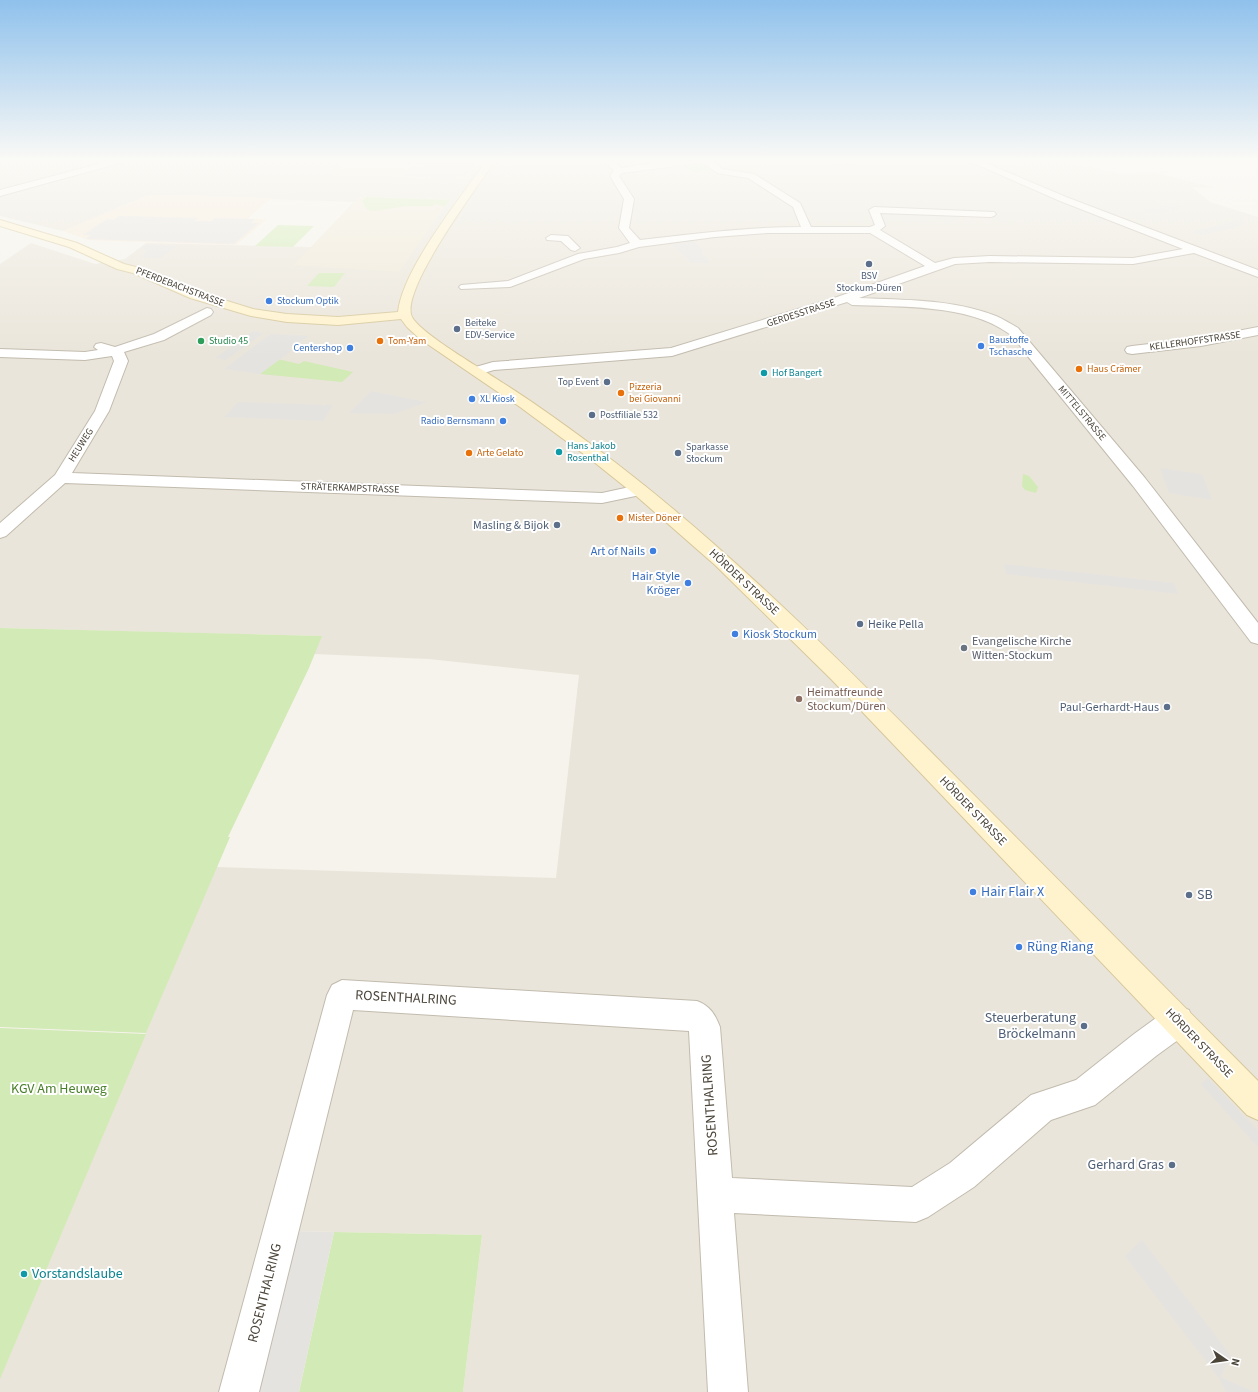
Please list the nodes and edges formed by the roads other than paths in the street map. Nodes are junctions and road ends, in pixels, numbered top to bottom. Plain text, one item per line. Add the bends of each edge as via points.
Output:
1 (10, 226) edge
2 (447, 226) edge
3 (624, 226) edge
4 (806, 226) edge
5 (880, 226) edge
6 (1132, 226) edge
7 (807, 229) junction
8 (872, 230) junction
9 (551, 238) dead end
10 (636, 244) junction
11 (1194, 250) junction
12 (579, 252) junction
13 (121, 266) junction
14 (934, 267) junction
15 (1258, 274) edge
16 (465, 287) dead end
17 (156, 291) dead end
18 (841, 300) junction
19 (193, 307) joint
20 (211, 307) junction
21 (406, 318) junction
22 (1258, 331) edge
23 (101, 347) junction
24 (1132, 350) dead end
25 (117, 351) junction
26 (0, 353) edge
27 (51, 354) junction
28 (477, 371) junction
29 (61, 478) junction
30 (640, 490) junction
31 (0, 532) edge
32 (1258, 637) edge
33 (1178, 1021) junction
34 (1258, 1104) edge
35 (716, 1196) junction
36 (239, 1392) edge
37 (728, 1392) edge

1 - 13 main road, PFERDEBACHSTRASSE via 78,247
2 - 21 main road via 408,290 403,306
3 - 10 street
4 - 7 street
5 - 8 street
6 - 11 street
7 - 8 street
7 - 10 street via 715,234
8 - 14 street
9 - 12 street via 564,238
10 - 12 street via 619,250
11 - 14 street, GERDESSTRASSE via 1132,261 972,259
11 - 15 street
12 - 16 street via 510,284
13 - 17 main road, PFERDEBACHSTRASSE via 125,273
13 - 20 main road, PFERDEBACHSTRASSE via 136,270
14 - 18 street, GERDESSTRASSE
18 - 28 street, GERDESSTRASSE via 672,352 498,366
18 - 32 street, MITTELSTRASSE via 922,304 946,308 986,317 1013,331 1139,482
19 - 20 main road
19 - 23 street via 141,335
20 - 21 main road, PFERDEBACHSTRASSE via 260,324 298,328 354,328
20 - 25 street via 164,334
21 - 28 main road, HÖRDER STRASSE via 443,349
22 - 24 street, KELLERHOFFSTRASSE via 1201,342
23 - 25 street
23 - 27 street
25 - 27 street via 85,356
25 - 29 street, HEUWEG via 121,361 102,411
26 - 27 street
28 - 30 main road, HÖRDER STRASSE via 567,433
29 - 30 street, STRÄTERKAMPSTRASSE via 602,498
29 - 31 street, HEUWEG
30 - 33 main road, HÖRDER STRASSE via 748,585 856,690
33 - 34 main road, HÖRDER STRASSE
33 - 35 street via 1084,1094 1042,1106 962,1175 916,1205
35 - 36 street, ROSENTHALRING via 705,1027 697,1016 342,995
35 - 37 street, ROSENTHALRING

